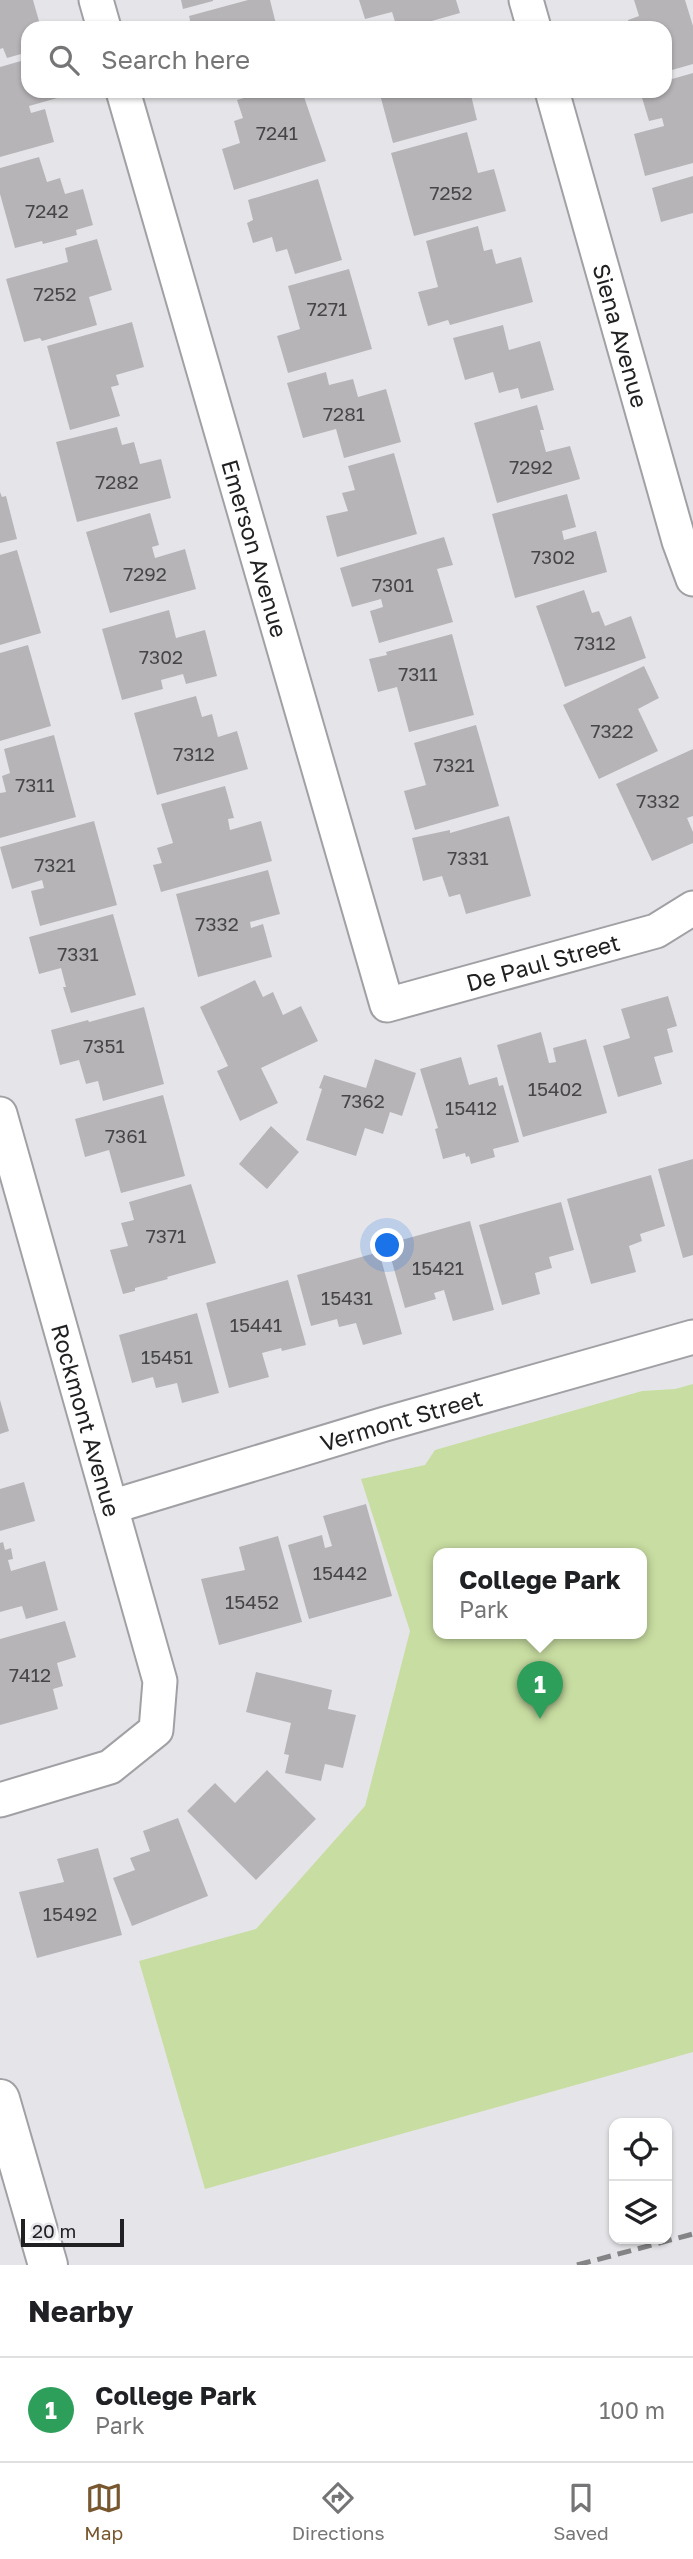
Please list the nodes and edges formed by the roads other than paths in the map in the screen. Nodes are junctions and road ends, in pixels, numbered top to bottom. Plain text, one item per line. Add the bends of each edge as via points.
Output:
1 (96, 0) edge
2 (526, 0) edge
3 (102, 21) edge
4 (532, 21) edge
5 (124, 98) edge
6 (554, 98) edge
7 (693, 579) edge
8 (693, 908) edge
9 (387, 1005) joint
10 (0, 1114) edge
11 (693, 1337) edge
12 (111, 1507) junction
13 (0, 1800) edge
14 (0, 2099) edge
15 (48, 2265) edge

1 - 3 street
2 - 4 street
5 - 9 street, Emerson Avenue
6 - 7 street, Siena Avenue via 678,541
8 - 9 street, De Paul Street via 656,931
10 - 12 street, Rockmont Avenue
11 - 12 street, Vermont Street
12 - 13 street, Rockmont Avenue via 160,1681 156,1730 110,1767
14 - 15 street

